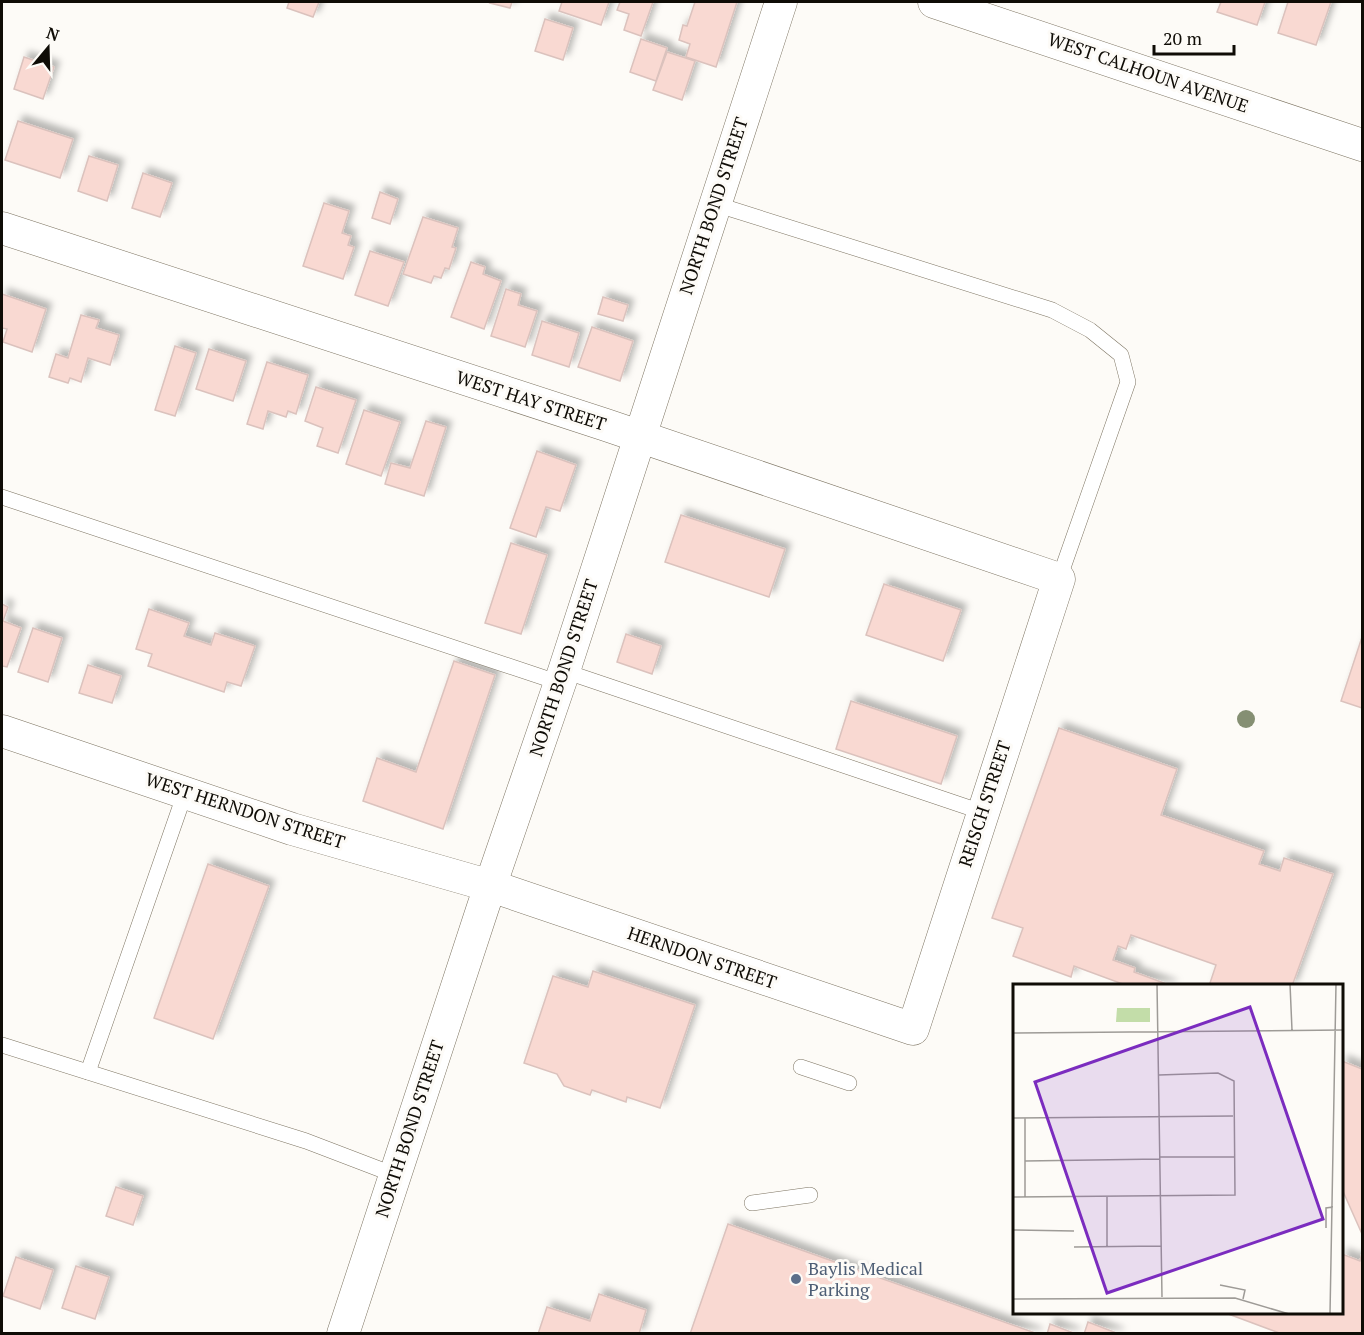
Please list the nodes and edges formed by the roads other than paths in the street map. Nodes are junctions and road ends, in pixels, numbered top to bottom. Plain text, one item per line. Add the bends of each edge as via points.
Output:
1 (782, 2) edge
2 (934, 2) edge
3 (1362, 145) edge
4 (715, 204) junction
5 (2, 228) edge
6 (639, 437) junction
7 (2, 497) edge
8 (1059, 579) junction
9 (562, 677) junction
10 (2, 731) edge
11 (185, 793) junction
12 (982, 812) junction
13 (491, 886) junction
14 (913, 1029) joint
15 (2, 1044) edge
16 (801, 1067) dead end
17 (88, 1072) junction
18 (849, 1083) dead end
19 (395, 1175) junction
20 (810, 1196) dead end
21 (752, 1203) dead end
22 (343, 1334) edge

1 - 4 street, NORTH BOND STREET
2 - 3 street, WEST CALHOUN AVENUE
4 - 6 street, NORTH BOND STREET
4 - 8 lane via 1052,310 1090,330 1121,355 1128,382
5 - 6 street, WEST HAY STREET
6 - 8 street, WEST HAY STREET
6 - 9 street, NORTH BOND STREET
7 - 9 lane
8 - 12 street, REISCH STREET
9 - 12 lane
9 - 13 street, NORTH BOND STREET
10 - 11 street, WEST HERNDON STREET
11 - 13 street, WEST HERNDON STREET via 292,829
11 - 17 lane
12 - 14 street, REISCH STREET
13 - 14 street, HERNDON STREET
13 - 19 street, NORTH BOND STREET
15 - 17 lane
16 - 18 lane via 829,1070
17 - 19 lane via 306,1141
19 - 22 street, NORTH BOND STREET
20 - 21 lane

